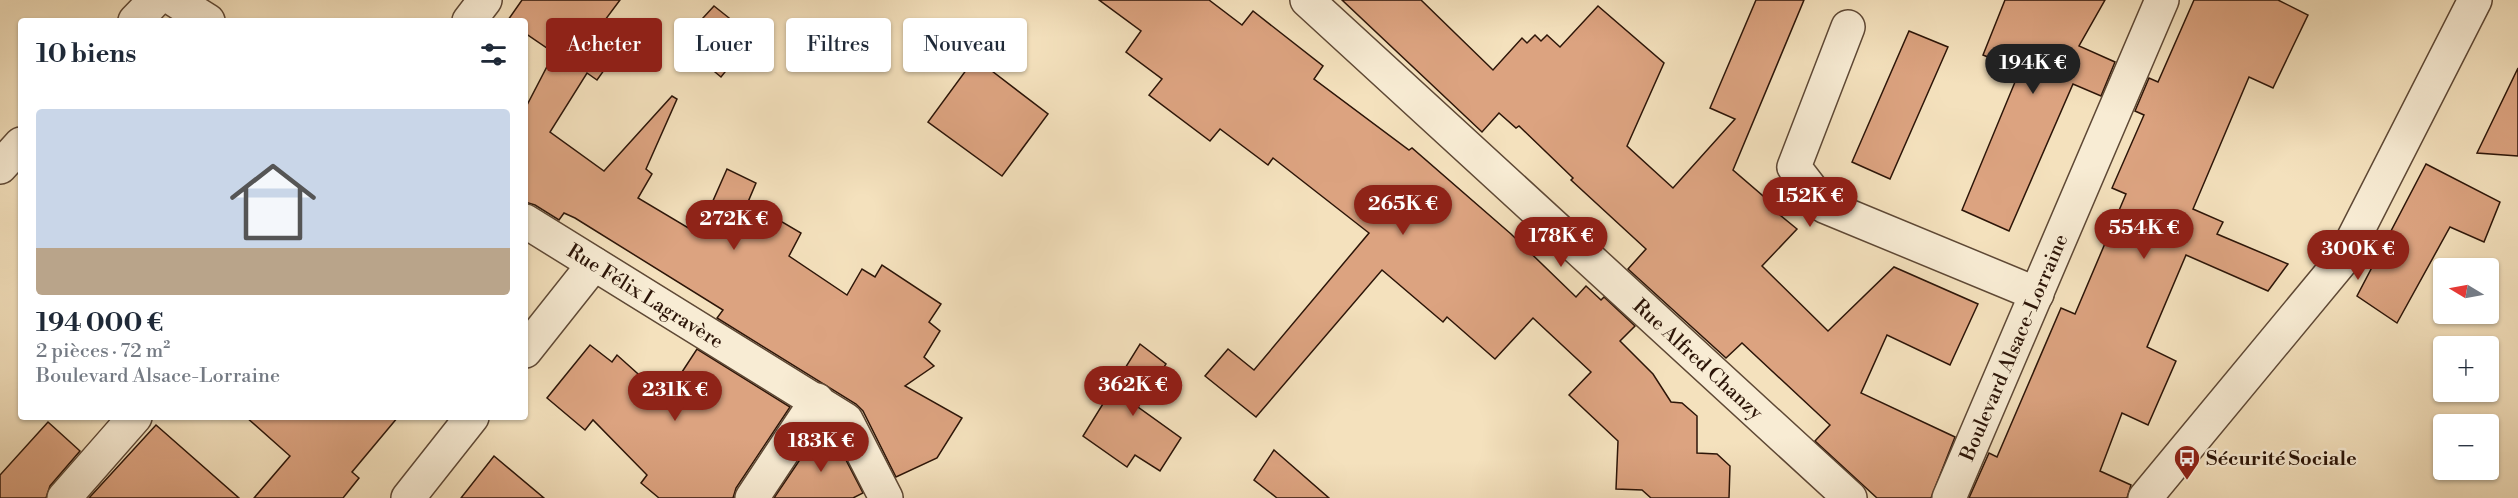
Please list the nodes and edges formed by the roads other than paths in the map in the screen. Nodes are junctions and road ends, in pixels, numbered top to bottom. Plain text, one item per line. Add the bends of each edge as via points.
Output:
1 (155, 0) edge
2 (175, 0) edge
3 (484, 0) edge
4 (1307, 0) edge
5 (2162, 0) edge
6 (2475, 0) edge
7 (138, 18) edge
8 (203, 18) edge
9 (471, 18) edge
10 (1848, 27) dead end
11 (18, 147) edge
12 (0, 167) edge
13 (528, 223) edge
14 (594, 264) junction
15 (2037, 294) junction
16 (528, 347) edge
17 (817, 400) junction
18 (132, 420) edge
19 (470, 420) edge
20 (64, 498) edge
21 (408, 498) edge
22 (752, 498) edge
23 (886, 498) edge
24 (1850, 498) edge
25 (1949, 498) edge
26 (2145, 498) edge

1 - 7 street
2 - 8 street
3 - 9 street
4 - 24 street, Rue Alfred Chanzy
5 - 15 street, Boulevard Alsace-Lorraine
6 - 26 street via 2343,259
10 - 15 street via 1794,167 1824,206
11 - 12 street
13 - 14 street, Rue Félix Lagravère
14 - 16 street
14 - 17 street, Rue Félix Lagravère
15 - 25 street, Boulevard Alsace-Lorraine
17 - 22 street
17 - 23 street, Rue Félix Lagravère via 846,420
18 - 20 street
19 - 21 street

